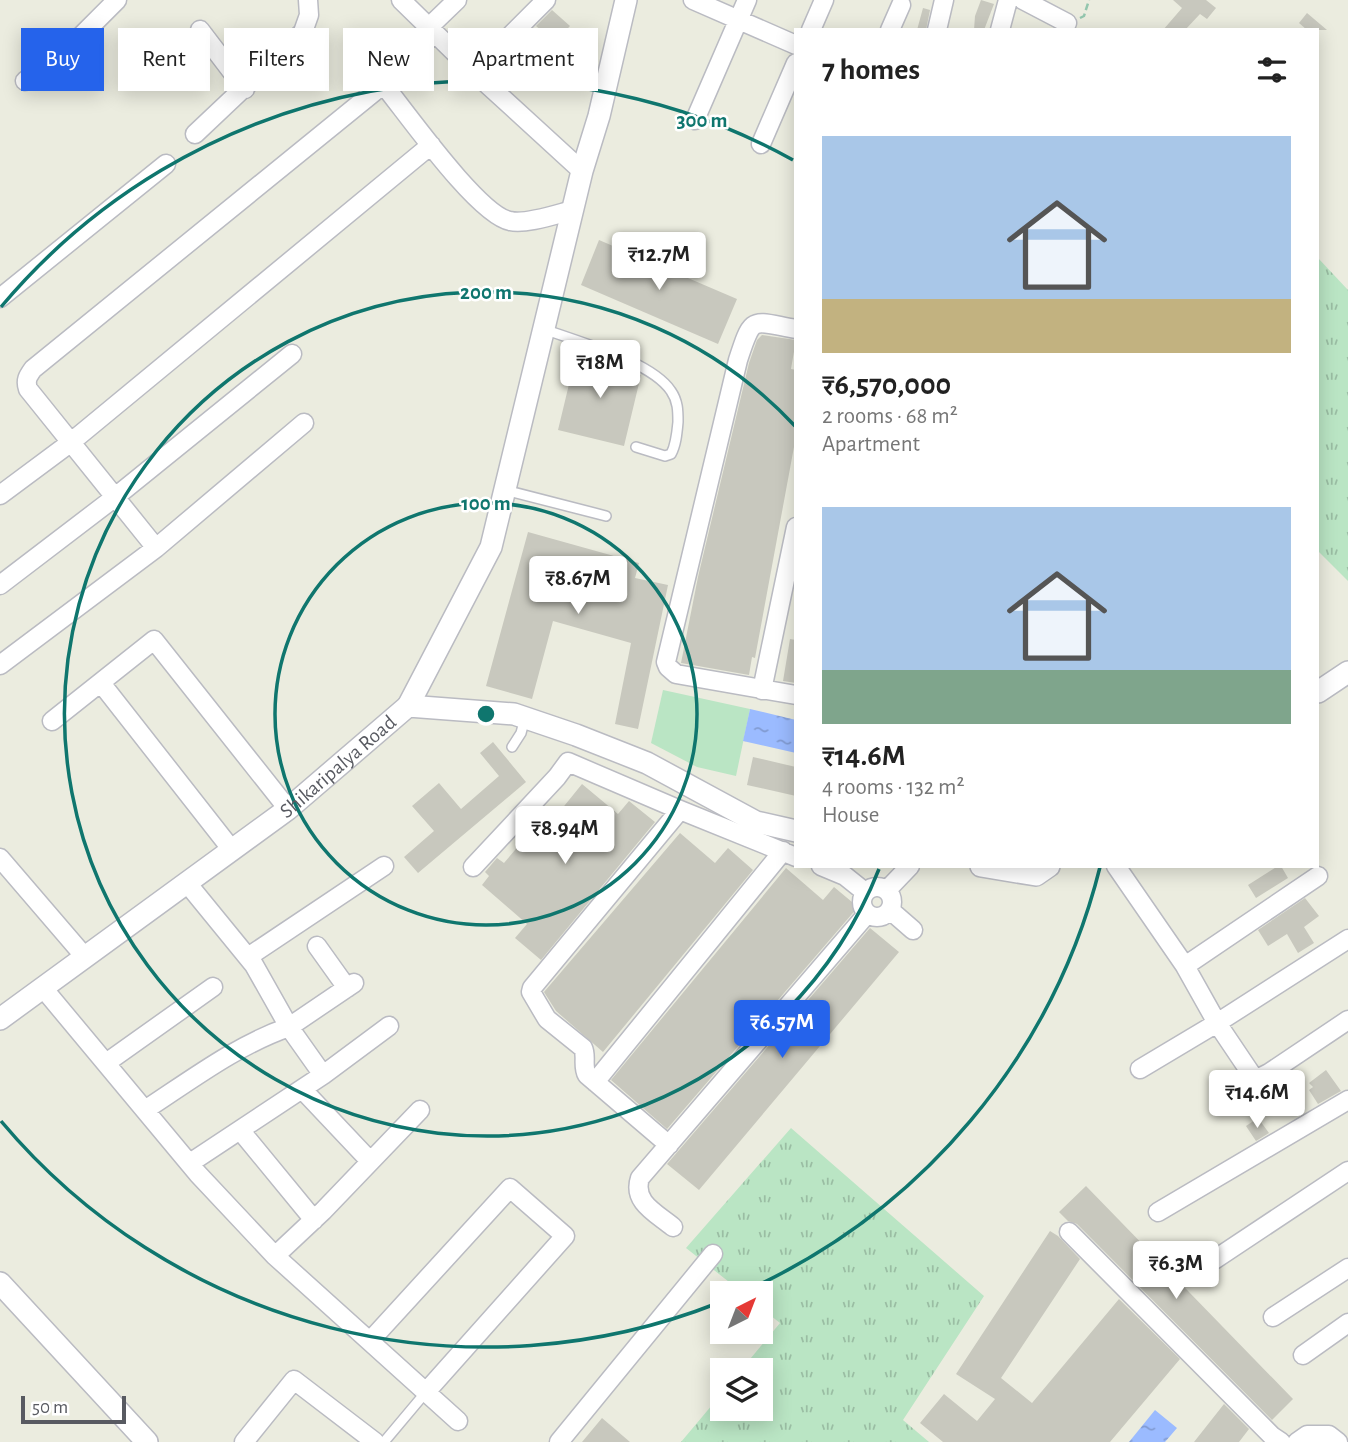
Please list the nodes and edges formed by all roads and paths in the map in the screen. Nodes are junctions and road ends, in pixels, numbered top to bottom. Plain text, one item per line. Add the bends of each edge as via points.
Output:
1 (117, 0) edge
2 (308, 0) edge
3 (401, 0) edge
4 (457, 0) edge
5 (546, 0) edge
6 (626, 0) edge
7 (693, 0) edge
8 (747, 0) edge
9 (824, 0) edge
10 (944, 0) edge
11 (1008, 0) edge
12 (1023, 0) edge
13 (901, 5) dead end
14 (738, 19) junction
15 (1067, 23) dead end
16 (89, 28) edge
17 (304, 28) edge
18 (430, 28) edge
19 (434, 28) edge
20 (518, 28) edge
21 (812, 28) edge
22 (891, 28) edge
23 (937, 28) edge
24 (1001, 28) edge
25 (434, 32) edge
26 (210, 43) edge
27 (794, 44) edge
28 (448, 46) edge
29 (224, 62) edge
30 (794, 68) edge
31 (242, 91) edge
32 (374, 91) edge
33 (389, 91) edge
34 (495, 91) edge
35 (695, 120) dead end
36 (195, 134) dead end
37 (761, 144) dead end
38 (431, 145) junction
39 (166, 164) dead end
40 (582, 171) junction
41 (573, 211) junction
42 (0, 298) edge
43 (794, 328) edge
44 (544, 329) junction
45 (292, 354) dead end
46 (304, 423) dead end
47 (70, 443) junction
48 (636, 447) dead end
49 (505, 490) junction
50 (0, 495) edge
51 (114, 498) junction
52 (606, 516) dead end
53 (794, 537) edge
54 (156, 548) junction
55 (0, 585) edge
56 (0, 665) edge
57 (1348, 672) edge
58 (101, 683) junction
59 (762, 690) junction
60 (1319, 691) edge
61 (794, 695) edge
62 (408, 706) junction
63 (525, 718) junction
64 (52, 721) dead end
65 (576, 735) junction
66 (512, 747) dead end
67 (568, 762) junction
68 (288, 809) junction
69 (680, 810) junction
70 (794, 831) edge
71 (232, 850) junction
72 (790, 854) edge
73 (0, 858) edge
74 (384, 866) dead end
75 (473, 867) dead end
76 (826, 868) edge
77 (907, 868) edge
78 (993, 868) edge
79 (1046, 868) edge
80 (1117, 868) edge
81 (1318, 876) dead end
82 (187, 883) junction
83 (887, 890) junction
84 (865, 892) junction
85 (890, 910) junction
86 (867, 914) junction
87 (914, 930) dead end
88 (1348, 939) edge
89 (317, 946) dead end
90 (85, 957) junction
91 (248, 957) junction
92 (1185, 966) junction
93 (43, 988) junction
94 (213, 988) dead end
95 (0, 1019) edge
96 (1348, 1020) edge
97 (1217, 1023) junction
98 (389, 1026) dead end
99 (289, 1027) junction
100 (106, 1063) junction
101 (1140, 1069) dead end
102 (323, 1074) junction
103 (595, 1082) junction
104 (302, 1088) junction
105 (1348, 1102) edge
106 (145, 1110) junction
107 (420, 1110) dead end
108 (240, 1129) junction
109 (669, 1145) junction
110 (370, 1161) junction
111 (190, 1163) junction
112 (1348, 1171) edge
113 (1158, 1212) dead end
114 (314, 1220) junction
115 (673, 1227) dead end
116 (1069, 1232) dead end
117 (713, 1254) dead end
118 (275, 1256) junction
119 (1213, 1260) dead end
120 (1348, 1268) edge
121 (0, 1283) edge
122 (1273, 1317) dead end
123 (1348, 1323) edge
124 (370, 1341) junction
125 (1303, 1354) dead end
126 (426, 1392) junction
127 (458, 1421) dead end
128 (147, 1442) edge
129 (244, 1442) edge
130 (374, 1442) edge
131 (384, 1442) edge
132 (559, 1442) edge
133 (1281, 1442) edge
134 (1297, 1442) edge
135 (1338, 1442) edge

1 - 16 street
2 - 17 street
3 - 18 street
4 - 19 street
5 - 20 street
6 - 40 street
7 - 14 street
8 - 14 street
9 - 21 street
10 - 23 street
11 - 24 street
12 - 15 street
13 - 22 street
14 - 27 street
14 - 35 street
25 - 28 street
26 - 29 street
30 - 37 street
31 - 36 street
32 - 47 street via 33,369 28,389
33 - 38 street
34 - 40 street
38 - 41 street via 470,193 503,219 517,222
38 - 47 street
39 - 42 street
40 - 41 street
41 - 44 street
43 - 59 street via 761,323 748,328 666,657 676,674
44 - 48 lane via 639,366 671,391 678,415 671,454
44 - 49 street
45 - 51 street
46 - 54 street
47 - 50 street
47 - 51 street
49 - 52 lane
49 - 62 street via 491,547
51 - 54 street
51 - 55 street
53 - 59 street
54 - 56 street
57 - 60 street
58 - 64 street
58 - 68 street via 154,640
58 - 71 street
59 - 61 street
62 - 63 street, Shikaripalya Road
62 - 68 street, Shikaripalya Road
63 - 65 street, Shikaripalya Road
63 - 66 lane
65 - 67 street
65 - 70 street, Shikaripalya Road via 647,763 756,822
67 - 69 street
67 - 75 street
68 - 71 street, Shikaripalya Road
69 - 72 street
69 - 103 street via 532,988 547,1019 583,1048 584,1070
71 - 82 street, Shikaripalya Road
72 - 103 street
73 - 90 street
74 - 91 street
76 - 84 street
77 - 83 street
78 - 79 street via 1036,875
80 - 92 street
81 - 92 street
82 - 90 street, Shikaripalya Road
82 - 91 street
83 - 84 street via 873,887
83 - 85 street via 892,899
84 - 86 street via 861,901
85 - 86 street via 882,916
85 - 87 street
86 - 109 street
88 - 97 street
89 - 99 street via 351,985
90 - 93 street, Shikaripalya Road
91 - 99 street
92 - 97 street
93 - 95 street, Shikaripalya Road
93 - 100 street
94 - 100 street
96 - 97 street via 1256,1077
97 - 101 street
98 - 102 street
99 - 102 street
99 - 106 street via 235,1052
100 - 106 street
102 - 104 street
103 - 109 street
104 - 108 street
104 - 110 street
105 - 113 street
106 - 111 street
107 - 110 street
108 - 111 street
108 - 114 street
109 - 115 street via 640,1178 637,1188 639,1198
110 - 114 street
111 - 118 street
112 - 119 street
114 - 118 street
116 - 133 street
117 - 132 street
118 - 124 street
120 - 122 street
121 - 128 street
123 - 125 street
124 - 126 street
124 - 126 street via 510,1188 565,1236
126 - 127 street
126 - 131 lane
129 - 130 street via 294,1380
134 - 135 street via 1307,1435 1329,1434

